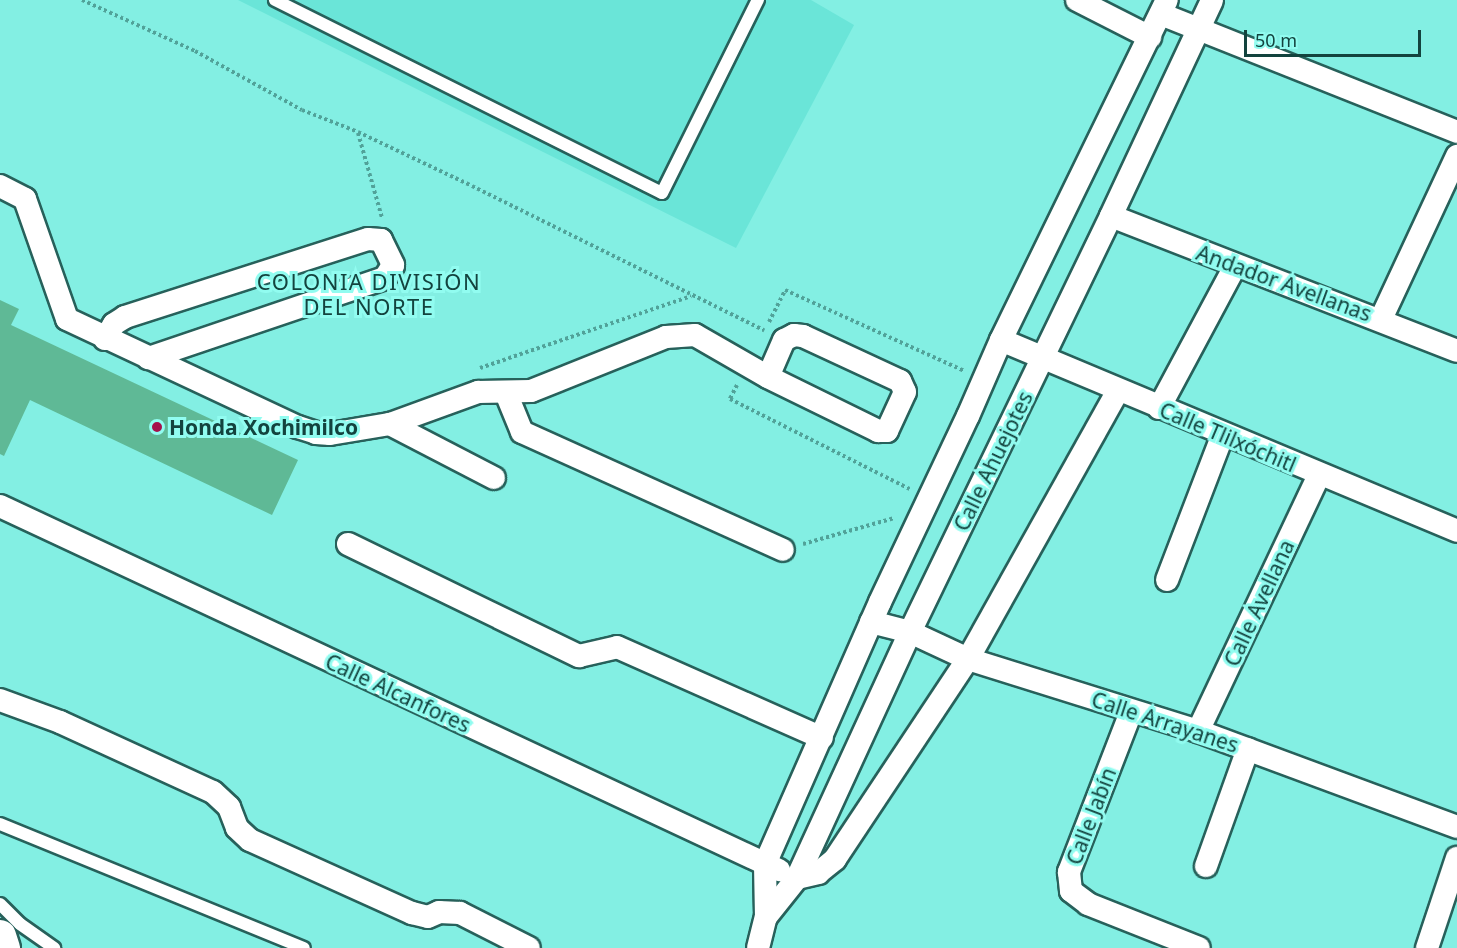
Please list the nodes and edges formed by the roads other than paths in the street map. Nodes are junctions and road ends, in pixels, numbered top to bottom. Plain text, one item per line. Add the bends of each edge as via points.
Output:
1 (275, 0) edge
2 (758, 0) edge
3 (1077, 0) edge
4 (1212, 0) edge
5 (1164, 7) edge
6 (1199, 29) junction
7 (1150, 37) junction
8 (1457, 132) edge
9 (1457, 156) edge
10 (0, 186) edge
11 (1112, 216) junction
12 (1235, 266) junction
13 (1381, 319) junction
14 (105, 339) junction
15 (1001, 340) junction
16 (1457, 351) edge
17 (148, 358) junction
18 (1042, 359) junction
19 (768, 377) junction
20 (1118, 391) junction
21 (506, 393) junction
22 (1159, 408) junction
23 (390, 424) junction
24 (1223, 434) junction
25 (1319, 475) junction
26 (494, 478) dead end
27 (0, 506) edge
28 (1457, 531) edge
29 (348, 544) dead end
30 (783, 550) road end
31 (1167, 580) dead end
32 (871, 622) junction
33 (910, 633) junction
34 (968, 659) junction
35 (0, 700) edge
36 (1131, 712) junction
37 (1198, 731) junction
38 (822, 738) junction
39 (1248, 749) junction
40 (0, 824) edge
41 (1457, 827) edge
42 (1457, 860) edge
43 (765, 864) junction
44 (1206, 866) dead end
45 (797, 878) junction
46 (0, 904) edge
47 (766, 917) junction
48 (0, 936) edge
49 (4, 948) edge
50 (54, 948) edge
51 (304, 948) edge
52 (529, 948) edge
53 (758, 948) edge
54 (1199, 948) edge
55 (1427, 948) edge

1 - 2 lane via 662,193
3 - 7 street
4 - 6 street, Calle Ahuejotes
5 - 6 street
5 - 7 street, Calle Ahuejotes
6 - 8 street
6 - 11 street, Calle Ahuejotes
7 - 15 street, Calle Ahuejotes
9 - 13 street
10 - 14 street via 25,199 67,319
11 - 12 street, Andador Avellanas
11 - 18 street, Calle Ahuejotes
12 - 13 street, Andador Avellanas
12 - 22 street
13 - 16 street, Andador Avellanas
14 - 17 street
14 - 17 street via 114,324 125,317 368,238 381,240 393,265 385,278
15 - 18 street, Calle Tlilxóchitl
15 - 32 street, Calle Ahuejotes
17 - 23 street via 316,433
18 - 20 street, Calle Tlilxóchitl
18 - 33 street, Calle Ahuejotes
19 - 19 street via 883,432 887,431 905,392 900,381 794,335 784,340
19 - 21 street via 695,335 666,337 531,391
20 - 22 street, Calle Tlilxóchitl
20 - 34 street
21 - 23 street via 478,392
21 - 30 street via 522,432
22 - 24 street, Calle Tlilxóchitl
23 - 26 street
24 - 25 street, Calle Tlilxóchitl
24 - 31 street
25 - 28 street, Calle Tlilxóchitl
25 - 37 street, Calle Avellana
27 - 43 street, Calle Alcanfores
29 - 38 street via 579,656 617,647
32 - 33 street, Calle Arrayanes
32 - 38 street, Calle Ahuejotes
33 - 34 street, Calle Arrayanes
33 - 45 street, Calle Ahuejotes
34 - 36 street, Calle Arrayanes
34 - 45 street via 835,859 818,873
35 - 52 street via 60,722 213,792 229,807 237,828 249,840 412,914 428,917 439,912 460,913
36 - 37 street, Calle Arrayanes
36 - 54 street, Calle Jabín via 1069,872 1071,891 1088,904
37 - 39 street, Calle Arrayanes
38 - 43 street, Calle Ahuejotes
39 - 41 street, Calle Arrayanes
39 - 44 street
40 - 51 lane
42 - 55 street
43 - 45 street, Calle Alcanfores
43 - 47 street, Calle Ahuejotes
45 - 47 street, Calle Ahuejotes
46 - 50 lane
47 - 53 street, Calle Ahuejotes
48 - 49 main road

